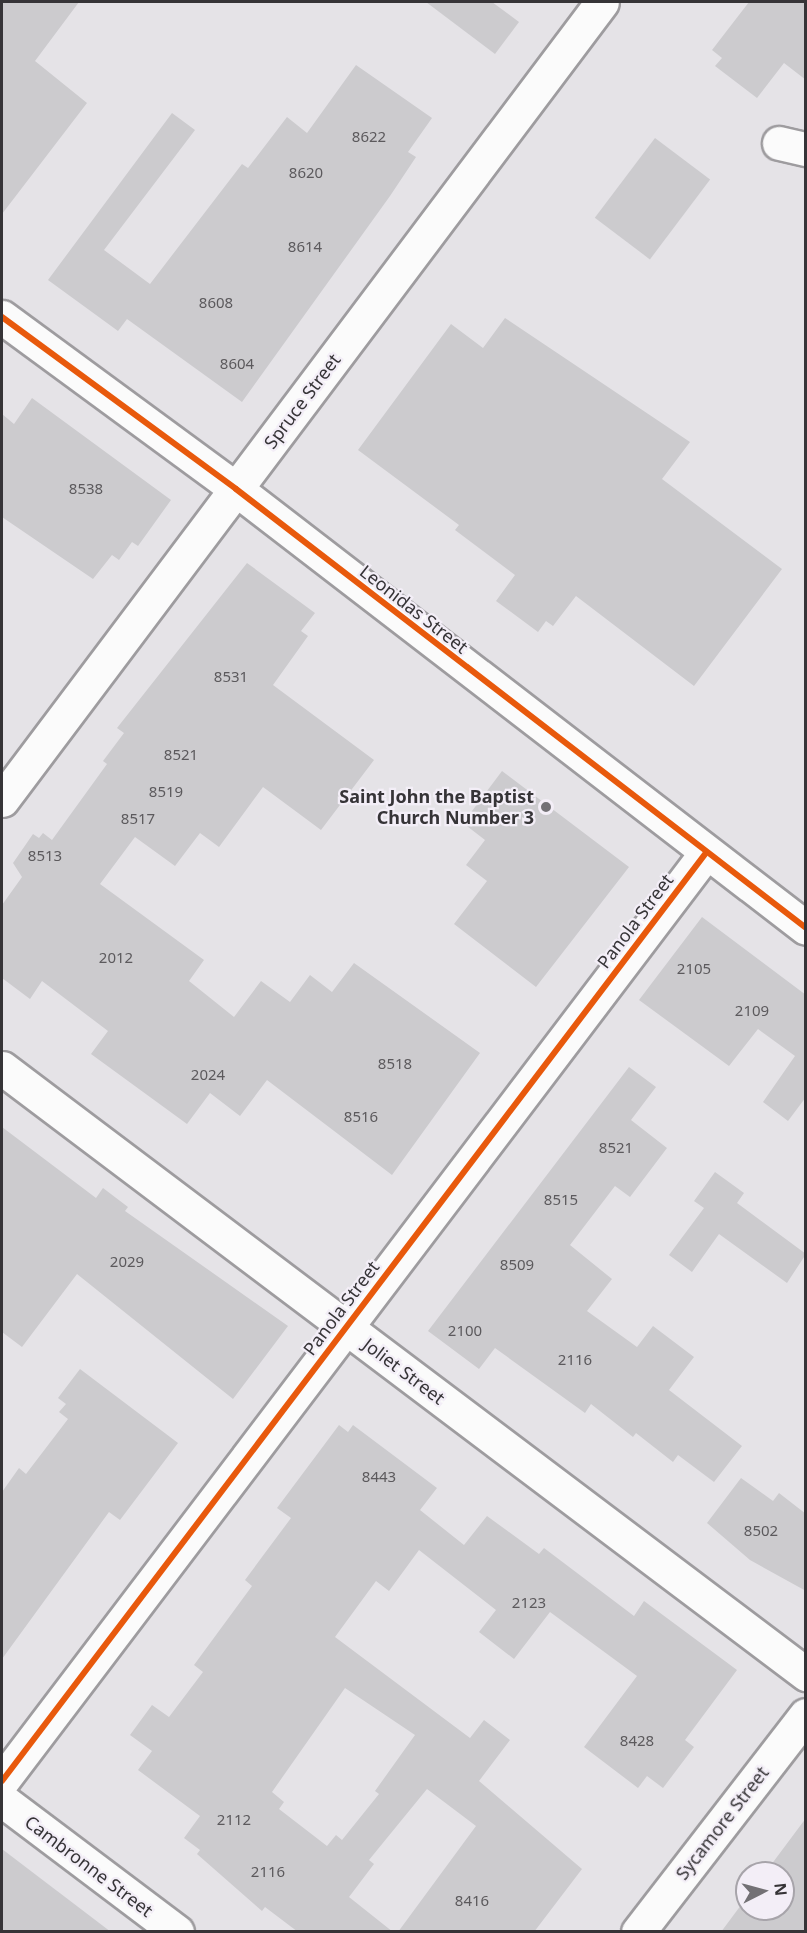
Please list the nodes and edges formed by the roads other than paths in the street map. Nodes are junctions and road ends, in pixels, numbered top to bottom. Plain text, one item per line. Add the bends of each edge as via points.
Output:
1 (591, 5) edge
2 (2, 317) edge
3 (236, 489) junction
4 (2, 800) edge
5 (705, 854) junction
6 (806, 928) edge
7 (2, 1068) edge
8 (346, 1327) junction
9 (806, 1674) edge
10 (806, 1715) edge
11 (2, 1781) edge
12 (2, 1800) edge
13 (177, 1932) edge
14 (638, 1932) edge

1 - 3 street, Spruce Street
2 - 3 street, Leonidas Street
3 - 4 street, Spruce Street
3 - 5 street, Leonidas Street
5 - 6 street, Leonidas Street
5 - 8 street, Panola Street
7 - 8 street, Joliet Street
8 - 9 street, Joliet Street
8 - 11 street, Panola Street
10 - 14 street, Sycamore Street
12 - 13 street, Cambronne Street

